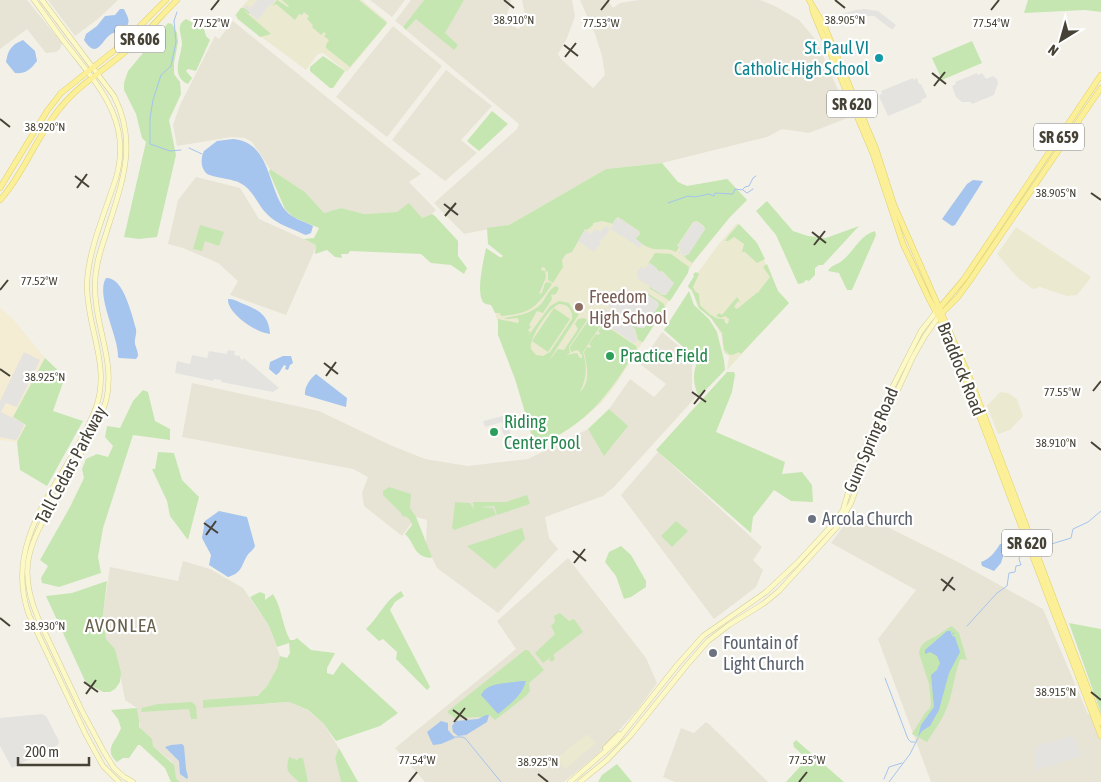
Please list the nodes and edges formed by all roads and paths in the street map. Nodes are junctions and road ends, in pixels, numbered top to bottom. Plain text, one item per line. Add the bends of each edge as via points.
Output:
1 (34, 0) edge
2 (42, 0) edge
3 (166, 0) edge
4 (176, 0) edge
5 (809, 0) edge
6 (812, 7) junction
7 (93, 67) junction
8 (87, 71) junction
9 (98, 74) junction
10 (1101, 75) edge
11 (93, 78) junction
12 (1101, 88) edge
13 (42, 135) junction
14 (31, 138) junction
15 (0, 188) edge
16 (0, 200) edge
17 (893, 216) junction
18 (102, 222) junction
19 (96, 240) junction
20 (103, 242) junction
21 (912, 248) junction
22 (97, 262) junction
23 (939, 312) junction
24 (956, 358) junction
25 (970, 376) junction
26 (973, 399) junction
27 (987, 418) junction
28 (1030, 550) junction
29 (1047, 582) junction
30 (635, 719) junction
31 (1101, 723) edge
32 (1101, 736) edge
33 (605, 748) dead end
34 (119, 782) edge
35 (133, 782) edge
36 (570, 782) edge
37 (580, 782) edge

1 - 8 main road, Tall Cedars Parkway
2 - 7 main road, Tall Cedars Parkway
3 - 7 main road, SR 606 via 120,46
4 - 9 main road, SR 606 via 137,41
5 - 6 main road, Braddock Road / SR 620
6 - 17 main road, Braddock Road / SR 620 via 873,154
6 - 21 main road, Braddock Road / SR 620 via 824,26 876,149 890,197
7 - 8 main road, SR 606
7 - 9 main road, Tall Cedars Parkway
8 - 11 main road, Tall Cedars Parkway
8 - 14 main road, SR 606 via 56,100
9 - 11 main road, SR 606
9 - 20 main road, Tall Cedars Parkway via 120,110 127,144 123,178
10 - 23 main road, Gum Spring Road / SR 659
11 - 13 main road, SR 606 via 62,106
11 - 18 main road, Tall Cedars Parkway via 113,111 120,142 118,171
12 - 23 main road, Gum Spring Road / SR 659 via 972,278 958,297
13 - 14 main road
13 - 16 main road, SR 606
14 - 15 main road, SR 606
17 - 21 main road
17 - 23 main road, Braddock Road / SR 620 via 931,304
18 - 19 main road, Tall Cedars Parkway
18 - 20 main road via 100,235
19 - 22 main road via 99,248
19 - 34 main road, Tall Cedars Parkway via 87,291 100,360 99,399 86,429 28,533 20,579 25,606 68,699 103,766
20 - 22 main road, Tall Cedars Parkway
21 - 23 main road, Braddock Road / SR 620
22 - 35 main road, Tall Cedars Parkway via 95,295 108,362 107,394 96,425 36,534 28,559 28,579 32,604 82,712 111,764
23 - 24 main road, Braddock Road / SR 620
23 - 25 main road, Braddock Road
23 - 30 main road, Gum Spring Road / SR 659 via 921,331 893,386 837,519 766,592 697,642
23 - 37 main road, Gum Spring Road / SR 659 via 911,362 872,446 851,503 838,526 779,592 708,641 630,736
24 - 25 main road
24 - 26 main road, Braddock Road / SR 620
25 - 27 main road, Braddock Road
26 - 27 main road
26 - 28 main road, Braddock Road / SR 620
27 - 29 main road, Braddock Road
28 - 29 main road
28 - 32 main road, Braddock Road / SR 620
29 - 31 main road, Braddock Road
30 - 33 main road
30 - 36 main road, Gum Spring Road / SR 659 via 616,742

